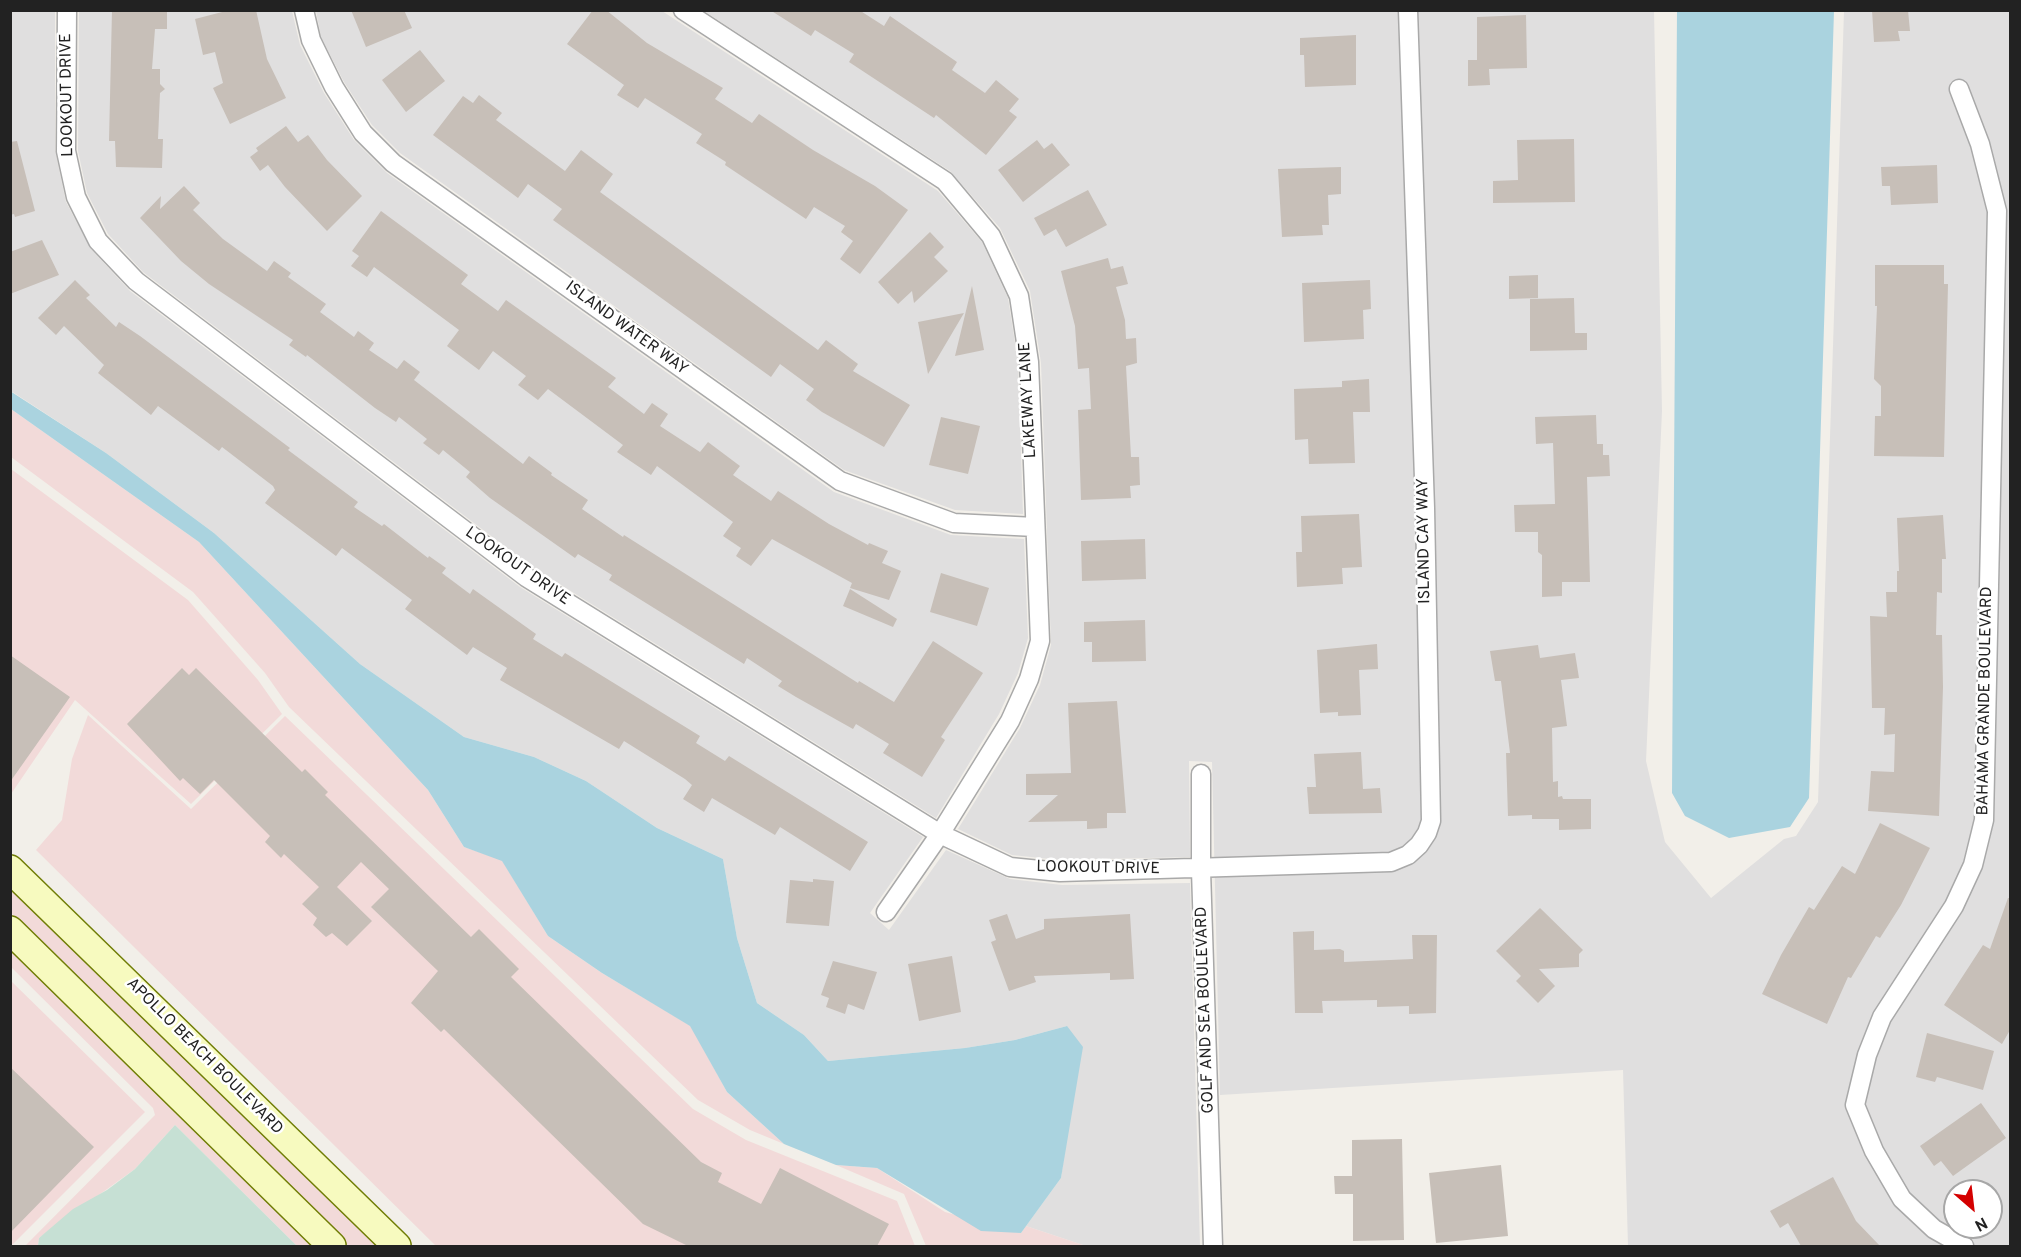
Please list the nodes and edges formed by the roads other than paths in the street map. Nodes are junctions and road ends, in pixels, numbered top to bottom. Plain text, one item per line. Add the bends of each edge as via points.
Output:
1 (67, 10) edge
2 (304, 10) edge
3 (682, 10) edge
4 (1408, 10) edge
5 (1959, 89) dead end
6 (1035, 527) junction
7 (1201, 774) dead end
8 (940, 834) junction
9 (10, 869) edge
10 (1201, 870) junction
11 (886, 912) dead end
12 (10, 930) edge
13 (332, 1246) edge
14 (397, 1246) edge
15 (1213, 1246) edge
16 (1964, 1246) edge

1 - 8 street, LOOKOUT DRIVE via 66,152 76,197 98,241 136,281 526,578
2 - 6 street, ISLAND WATER WAY via 310,40 334,87 363,133 393,163 840,482 954,523
3 - 6 street, LAKEWAY LANE via 945,181 991,236 1019,296 1028,351
4 - 10 street, ISLAND CAY WAY via 1431,821 1419,845 1391,862
5 - 16 street, BAHAMA GRANDE BOULEVARD via 1980,144 1997,211 1984,820 1973,865 1954,906 1882,1017 1867,1055 1855,1105 1874,1151 1902,1199 1934,1229
6 - 8 street, LAKEWAY LANE via 1040,641 1029,679 1010,721
7 - 10 street, GOLF AND SEA BOULEVARD
8 - 10 street, LOOKOUT DRIVE via 1010,867 1060,872
8 - 11 street, LAKEWAY LANE
9 - 14 main road, APOLLO BEACH BOULEVARD
10 - 15 street, GOLF AND SEA BOULEVARD
12 - 13 main road

